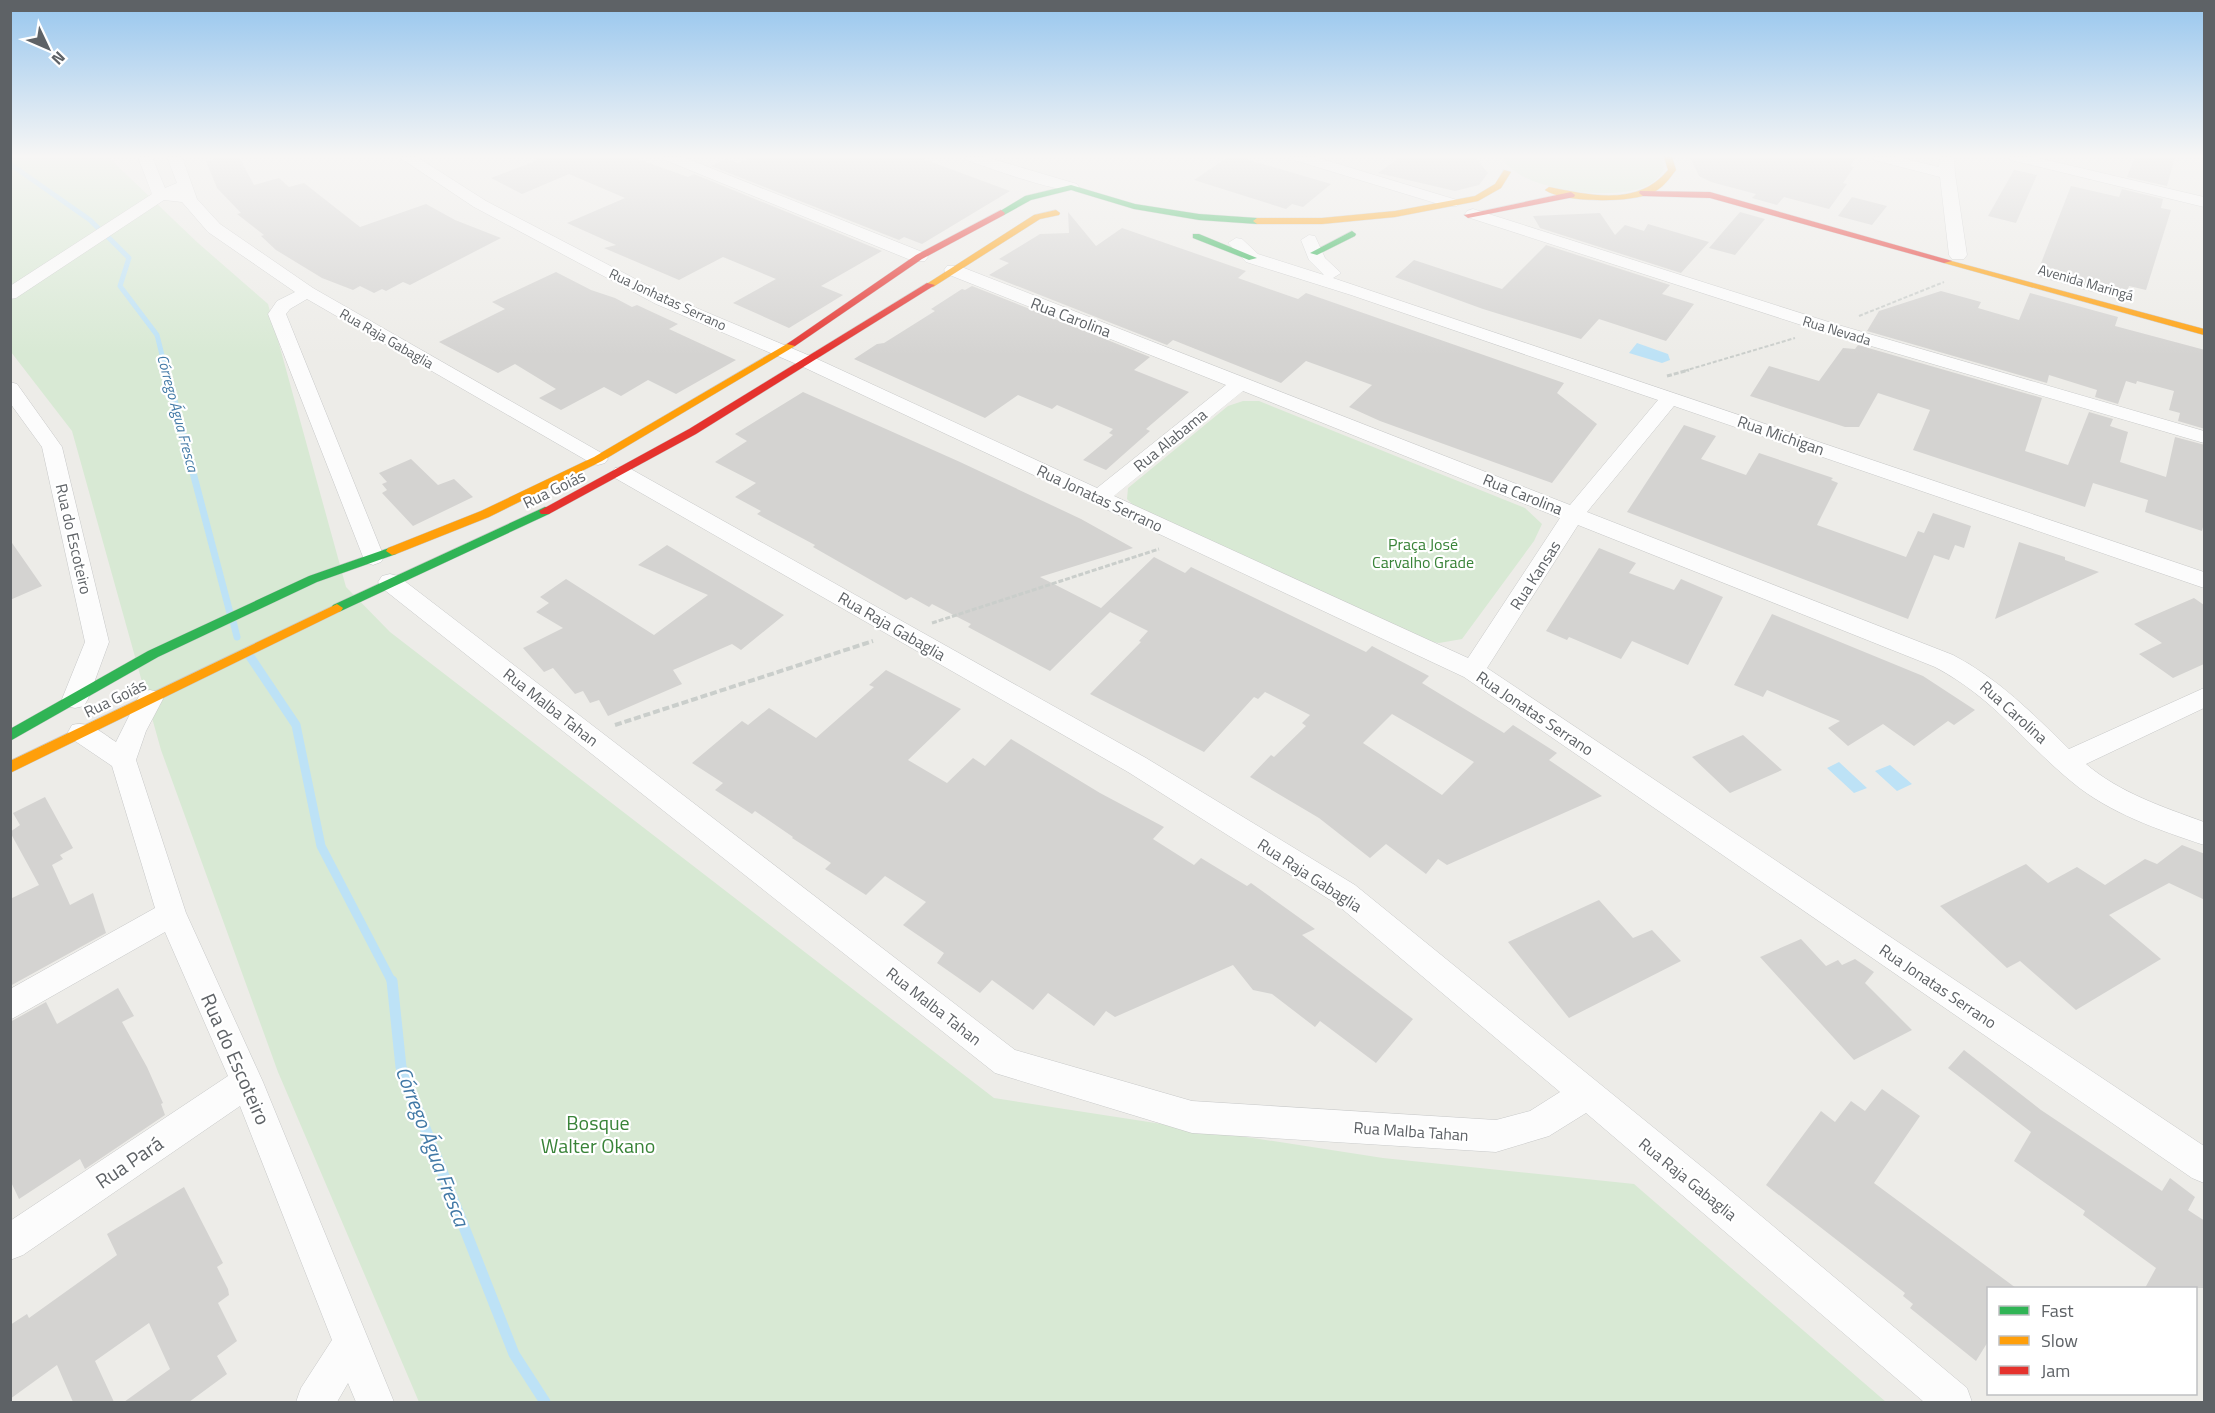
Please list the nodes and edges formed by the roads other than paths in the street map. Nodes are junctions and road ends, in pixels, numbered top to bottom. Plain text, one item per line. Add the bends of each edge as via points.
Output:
1 (118, 223) edge
2 (210, 223) edge
3 (516, 223) edge
4 (834, 223) edge
5 (982, 223) edge
6 (1028, 223) edge
7 (1277, 223) joint
8 (1501, 223) edge
9 (1811, 223) edge
10 (1840, 223) edge
11 (1954, 223) edge
12 (1357, 234) dead end
13 (1236, 243) junction
14 (1307, 245) junction
15 (1254, 250) junction
16 (1958, 255) junction
17 (919, 257) junction
18 (1272, 265) junction
19 (953, 270) junction
20 (1357, 291) junction
21 (307, 292) junction
22 (10, 294) edge
23 (2205, 322) edge
24 (2205, 332) edge
25 (782, 351) junction
26 (808, 362) junction
27 (1241, 383) junction
28 (10, 388) edge
29 (1670, 398) junction
30 (2205, 436) edge
31 (610, 466) junction
32 (1099, 497) junction
33 (1574, 514) junction
34 (373, 557) junction
35 (2205, 580) edge
36 (390, 582) junction
37 (97, 642) junction
38 (1473, 671) junction
39 (169, 676) dead end
40 (136, 683) junction
41 (2205, 697) edge
42 (75, 699) junction
43 (66, 729) junction
44 (10, 736) edge
45 (123, 760) junction
46 (2068, 761) junction
47 (10, 768) edge
48 (2205, 834) edge
49 (171, 913) junction
50 (10, 1006) edge
51 (247, 1082) junction
52 (1586, 1095) junction
53 (2205, 1166) edge
54 (10, 1242) edge
55 (352, 1342) junction
56 (315, 1402) edge
57 (375, 1402) edge
58 (1953, 1402) edge

1 - 22 street
2 - 21 street, Rua Raja Gabaglia
3 - 25 street, Rua Jonhatas Serrano via 662,300
4 - 17 street
5 - 17 main road, Rua Goiás
6 - 19 main road, Rua Goiás
7 - 13 main road via 1250,231
7 - 14 main road via 1293,229
8 - 30 street, Rua Nevada via 1829,328
9 - 24 main road, Avenida Maringá
10 - 16 main road, Avenida Maringá
11 - 16 street
12 - 14 main road
13 - 15 street, Rua Michigan
13 - 15 main road via 1191,234
14 - 18 street via 1300,261
14 - 20 street, Rua Michigan via 1325,267
15 - 18 street, Rua Michigan
16 - 23 main road, Avenida Maringá
17 - 25 main road, Rua Goiás
18 - 20 street, Rua Michigan
19 - 26 main road, Rua Goiás
19 - 27 street, Rua Carolina
20 - 29 street, Rua Michigan
21 - 31 street, Rua Raja Gabaglia
21 - 34 street via 282,305 277,314
25 - 26 street, Rua Jonhatas Serrano
25 - 31 main road, Rua Goiás
26 - 31 main road, Rua Goiás
26 - 32 street, Rua Jonatas Serrano
27 - 32 street, Rua Alabama
27 - 33 street, Rua Carolina
28 - 37 street, Rua do Escoteiro via 52,447
29 - 33 street, Rua Kansas
29 - 35 street, Rua Michigan
31 - 34 main road, Rua Goiás
31 - 36 main road, Rua Goiás via 514,526
31 - 52 street, Rua Raja Gabaglia via 1137,765 1345,894
32 - 38 street, Rua Jonatas Serrano
33 - 38 street, Rua Kansas
33 - 46 street, Rua Carolina via 1964,670 2009,704
34 - 40 main road, Rua Goiás via 245,610
36 - 39 main road via 338,599
36 - 40 main road, Rua Goiás
36 - 52 street, Rua Malba Tahan via 1006,1062 1192,1117 1496,1136 1537,1125
37 - 40 street, Rua do Escoteiro
37 - 42 street
38 - 53 street, Rua Jonatas Serrano
40 - 42 main road, Rua Goiás
40 - 43 main road, Rua Goiás
40 - 45 street via 133,731
41 - 46 street
42 - 44 main road, Rua Goiás
43 - 44 main road
43 - 45 street
43 - 47 main road, Rua Goiás
45 - 49 street, Rua do Escoteiro
46 - 48 street, Rua Carolina via 2102,790
49 - 50 street
49 - 51 street, Rua do Escoteiro
51 - 54 street, Rua Pará
51 - 55 street, Rua do Escoteiro
52 - 58 street, Rua Raja Gabaglia
55 - 56 street
55 - 57 street, Rua do Escoteiro

